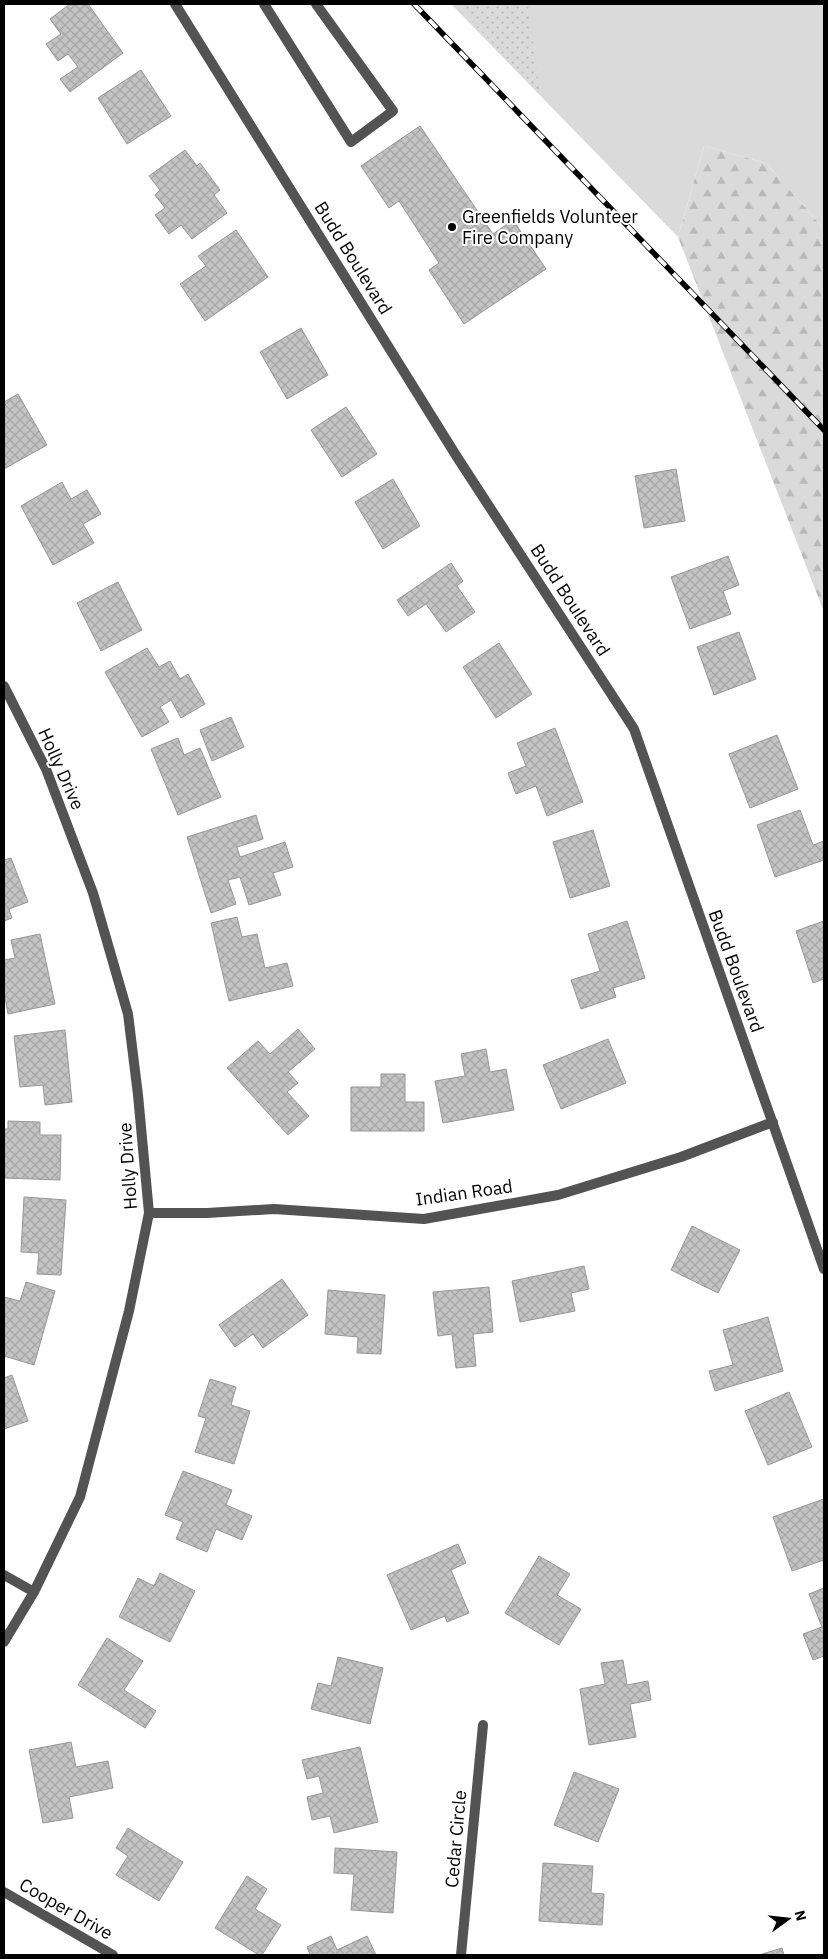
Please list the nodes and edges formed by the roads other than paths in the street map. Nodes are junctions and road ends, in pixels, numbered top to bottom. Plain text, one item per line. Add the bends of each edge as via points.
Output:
1 (175, 4) edge
2 (264, 4) edge
3 (316, 4) edge
4 (4, 686) edge
5 (773, 1122) junction
6 (149, 1213) junction
7 (824, 1269) edge
8 (4, 1576) edge
9 (34, 1592) junction
10 (4, 1642) edge
11 (483, 1725) dead end
12 (4, 1892) edge
13 (113, 1955) edge
14 (462, 1955) edge

1 - 5 street, Budd Boulevard via 457,457 634,729
2 - 3 street via 351,142 392,111
4 - 6 street, Holly Drive via 46,769 86,875 128,1014
5 - 6 street, Indian Road via 681,1157 558,1195 424,1219 274,1209
5 - 7 street, Budd Boulevard
6 - 9 street, Holly Drive via 128,1311 80,1497
8 - 9 street
9 - 10 street, Holly Drive
11 - 14 street, Cedar Circle
12 - 13 street, Cooper Drive

